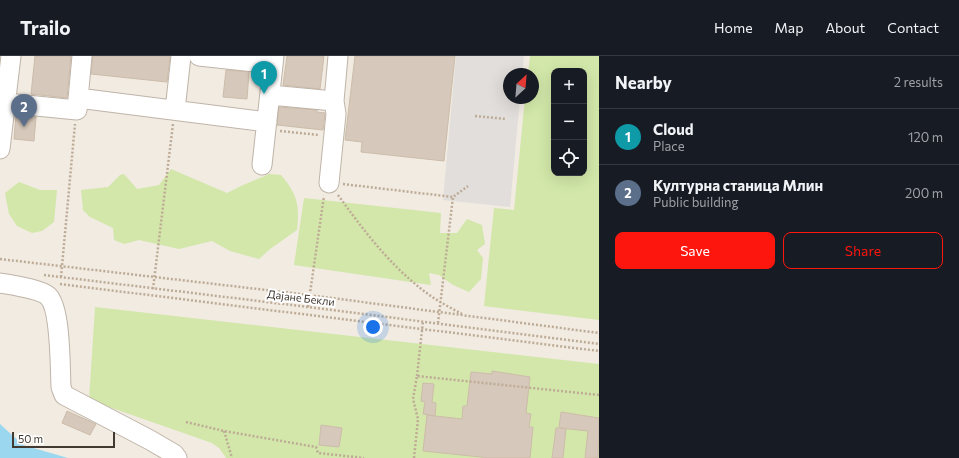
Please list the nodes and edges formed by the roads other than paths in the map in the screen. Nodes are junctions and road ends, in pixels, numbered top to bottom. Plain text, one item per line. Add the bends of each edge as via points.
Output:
1 (11, 56) edge
2 (82, 56) edge
3 (181, 56) edge
4 (199, 56) edge
5 (338, 56) edge
6 (274, 60) edge
7 (270, 95) junction
8 (334, 101) junction
9 (6, 103) junction
10 (77, 104) junction
11 (175, 110) junction
12 (266, 125) junction
13 (0, 149) edge
14 (262, 165) dead end
15 (326, 189) road end
16 (0, 283) edge
17 (177, 458) edge

1 - 9 lane
2 - 10 lane
3 - 11 lane
4 - 6 lane
5 - 8 lane
6 - 7 lane
7 - 8 lane
7 - 12 lane
8 - 15 lane via 336,114
9 - 10 lane
9 - 13 lane
10 - 11 lane
11 - 12 lane
12 - 14 lane
16 - 17 lane via 34,290 47,295 52,302 58,330 61,387 64,395 150,440

